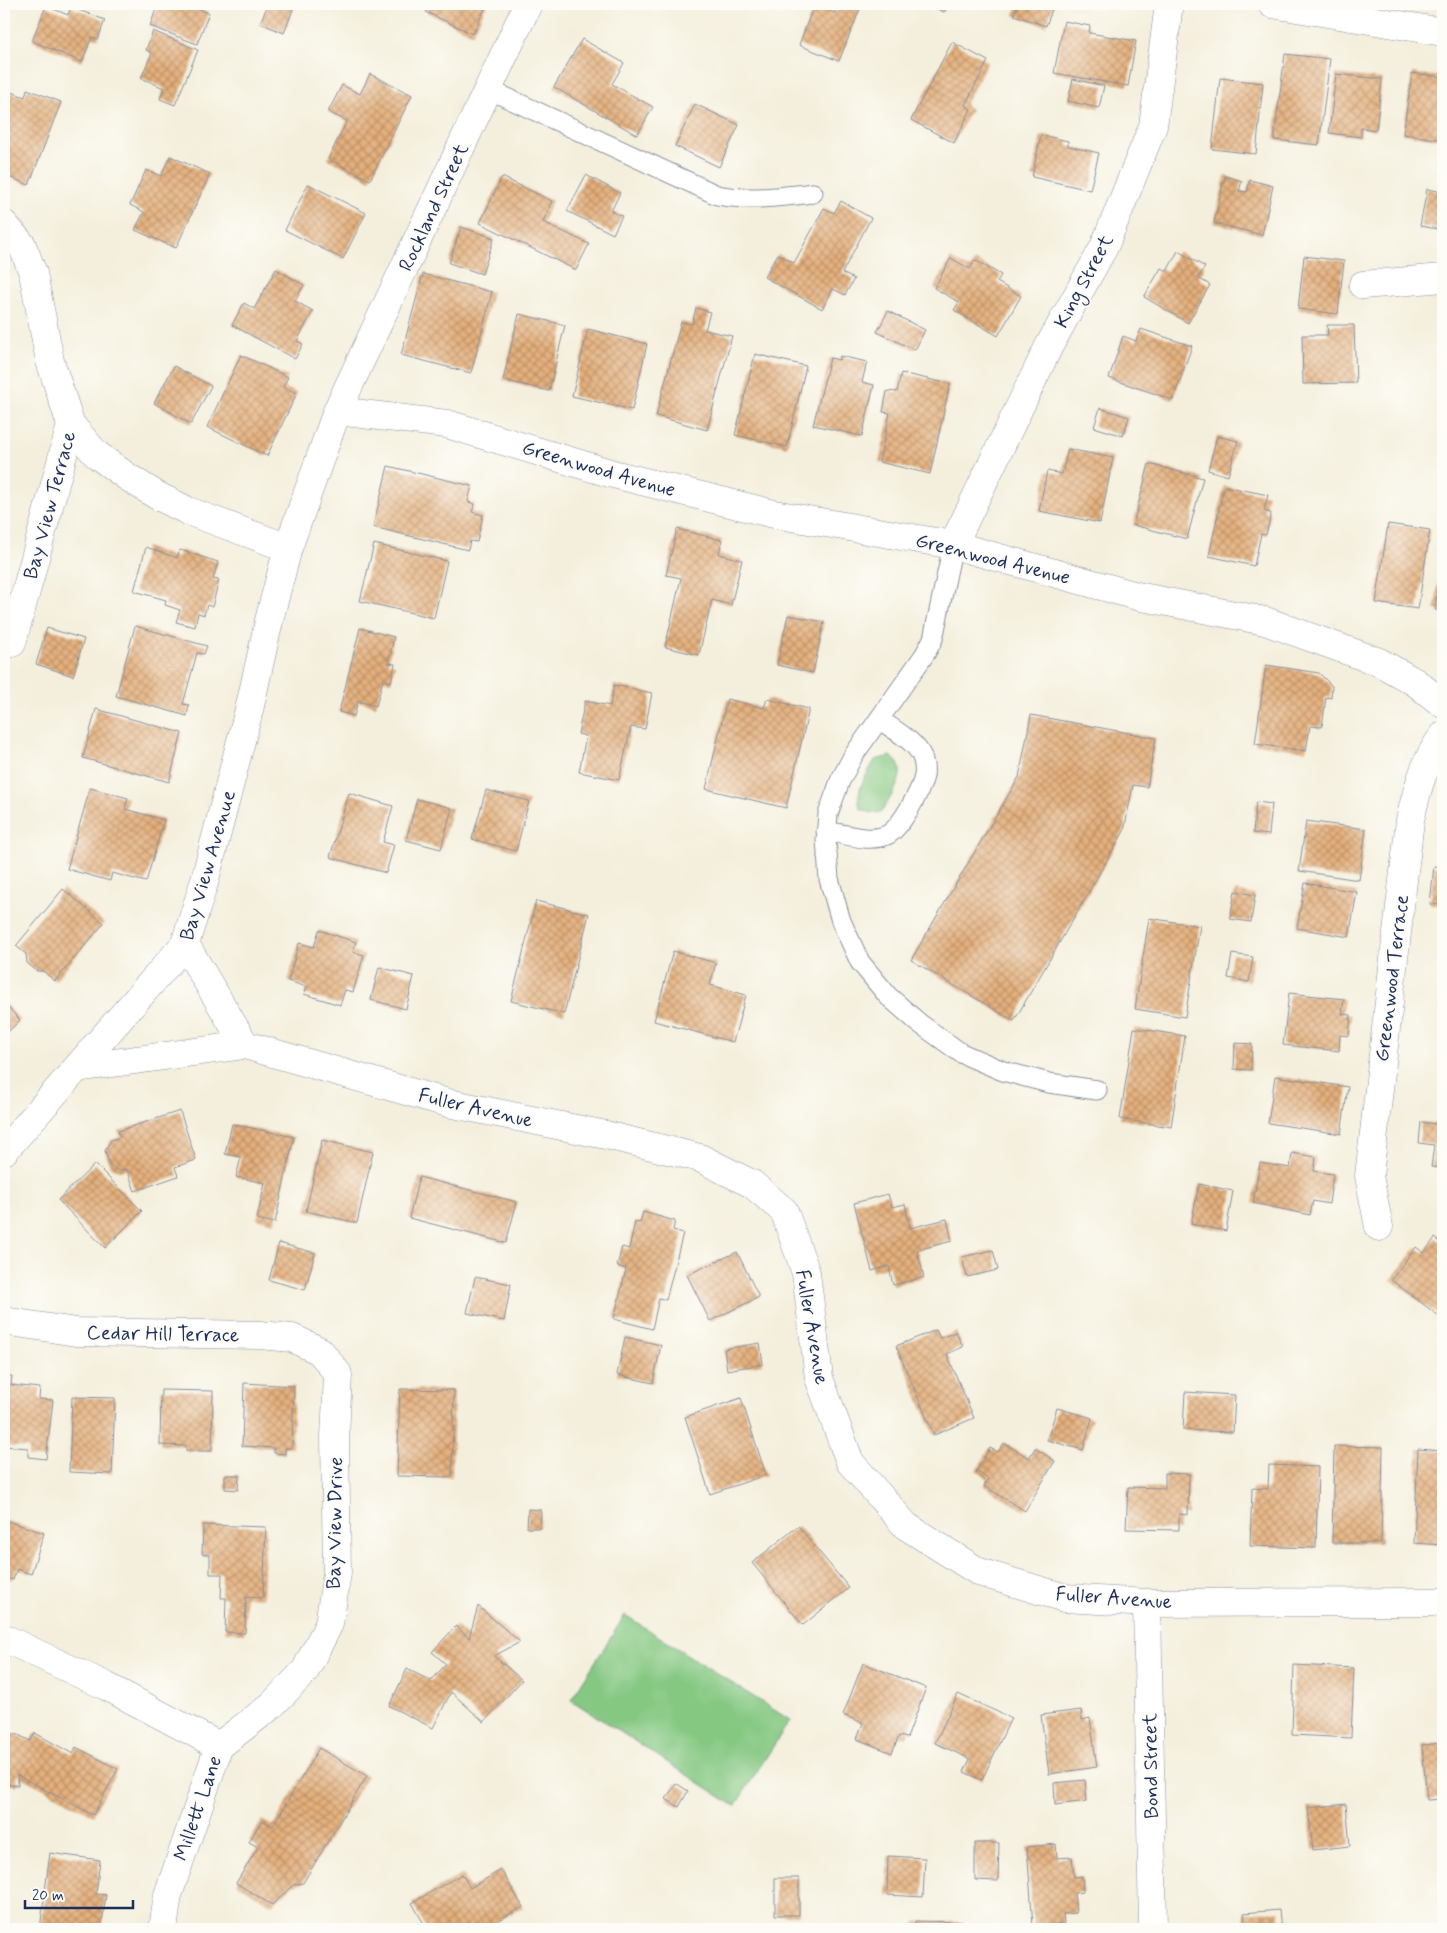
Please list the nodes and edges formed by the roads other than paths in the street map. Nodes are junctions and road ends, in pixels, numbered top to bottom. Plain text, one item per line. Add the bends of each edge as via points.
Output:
1 (528, 4) edge
2 (1169, 4) edge
3 (1272, 4) edge
4 (1443, 32) edge
5 (488, 89) junction
6 (813, 193) dead end
7 (4, 224) edge
8 (1443, 278) edge
9 (1363, 285) dead end
10 (337, 411) junction
11 (71, 425) junction
12 (954, 545) junction
13 (288, 548) junction
14 (12, 643) dead end
15 (1443, 704) edge
16 (879, 719) junction
17 (1443, 736) edge
18 (826, 830) junction
19 (185, 944) junction
20 (245, 1045) junction
21 (77, 1068) junction
22 (1097, 1090) dead end
23 (4, 1151) edge
24 (1379, 1227) dead end
25 (4, 1321) edge
26 (320, 1351) joint
27 (1443, 1602) edge
28 (1147, 1603) junction
29 (4, 1638) edge
30 (219, 1746) junction
31 (163, 1929) edge
32 (1153, 1929) edge

1 - 5 street, Rockland Street
2 - 12 street, King Street via 1153,126 1104,247 1049,346
3 - 4 street
5 - 6 lane via 717,195 771,199
5 - 10 street, Rockland Street
7 - 11 street via 22,245 32,273 50,361
8 - 9 street
10 - 12 street, Greenwood Avenue via 446,424 613,474 774,514
10 - 13 street
11 - 13 street via 96,454 156,495 188,511
11 - 14 street, Bay View Terrace
12 - 15 street, Greenwood Avenue via 1137,596 1265,620 1379,662 1415,682
12 - 16 lane via 933,639
13 - 19 street, Bay View Avenue via 204,883
16 - 18 lane via 852,756 840,780
16 - 18 lane via 922,757 925,774 920,787 900,824 888,834 870,838
17 - 24 street, Greenwood Terrace via 1419,782 1410,820 1369,1176
18 - 22 lane via 829,879 841,921 860,962 888,996 961,1053 1003,1071 1049,1083
19 - 20 street
19 - 21 street, Bay View Avenue
20 - 21 street, Fuller Avenue
20 - 28 street, Fuller Avenue via 448,1103 700,1158 752,1184 784,1211 806,1273 819,1378 850,1462 906,1526 979,1572 1065,1598
21 - 23 street, Bay View Avenue
25 - 26 street, Cedar Hill Terrace via 76,1332 292,1338
26 - 30 street, Bay View Drive via 338,1374 335,1437 337,1573 329,1624 305,1671 271,1706
27 - 28 street, Fuller Avenue
28 - 32 street, Bond Street
29 - 30 street via 106,1686
30 - 31 street, Millett Lane via 168,1895

